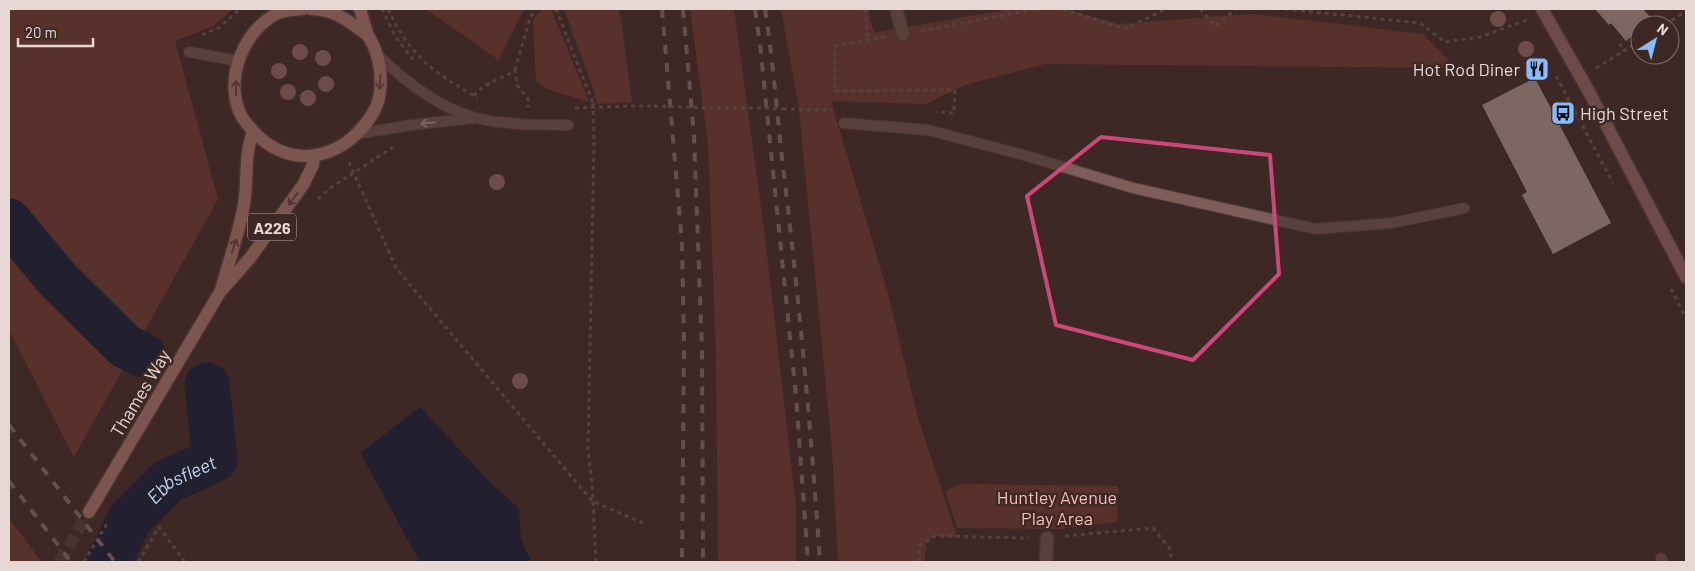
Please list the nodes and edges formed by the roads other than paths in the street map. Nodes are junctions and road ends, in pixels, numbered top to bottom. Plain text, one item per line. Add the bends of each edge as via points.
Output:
1 (303, 9) edge
2 (311, 9) edge
3 (360, 9) edge
4 (896, 9) edge
5 (277, 11) edge
6 (1544, 11) edge
7 (903, 34) road end
8 (368, 36) junction
9 (189, 52) dead end
10 (377, 54) junction
11 (238, 61) junction
12 (476, 118) junction
13 (844, 123) dead end
14 (568, 126) dead end
15 (253, 132) junction
16 (357, 134) junction
17 (314, 156) junction
18 (1464, 208) dead end
19 (1686, 277) edge
20 (220, 292) junction
21 (89, 512) tunnel mouth
22 (1047, 538) dead end
23 (1046, 562) edge

1 - 5 main road
2 - 8 main road via 342,16
3 - 8 main road
4 - 7 street
5 - 11 main road via 254,31
6 - 19 main road
8 - 10 main road
9 - 11 lane
10 - 12 lane via 415,88
10 -> 16 main road via 381,71 378,102
15 -> 11 main road via 239,112 235,92
12 - 14 lane
12 -> 16 lane
13 - 18 lane via 928,130 1133,188 1316,229 1392,223
15 - 17 main road via 274,148 296,156
20 -> 15 main road, Thames Way / A226 via 240,224 247,152
16 - 17 main road via 325,154
17 -> 20 main road, Thames Way / A226 via 303,185 250,258
20 - 21 main road, Thames Way / A226
22 - 23 street

